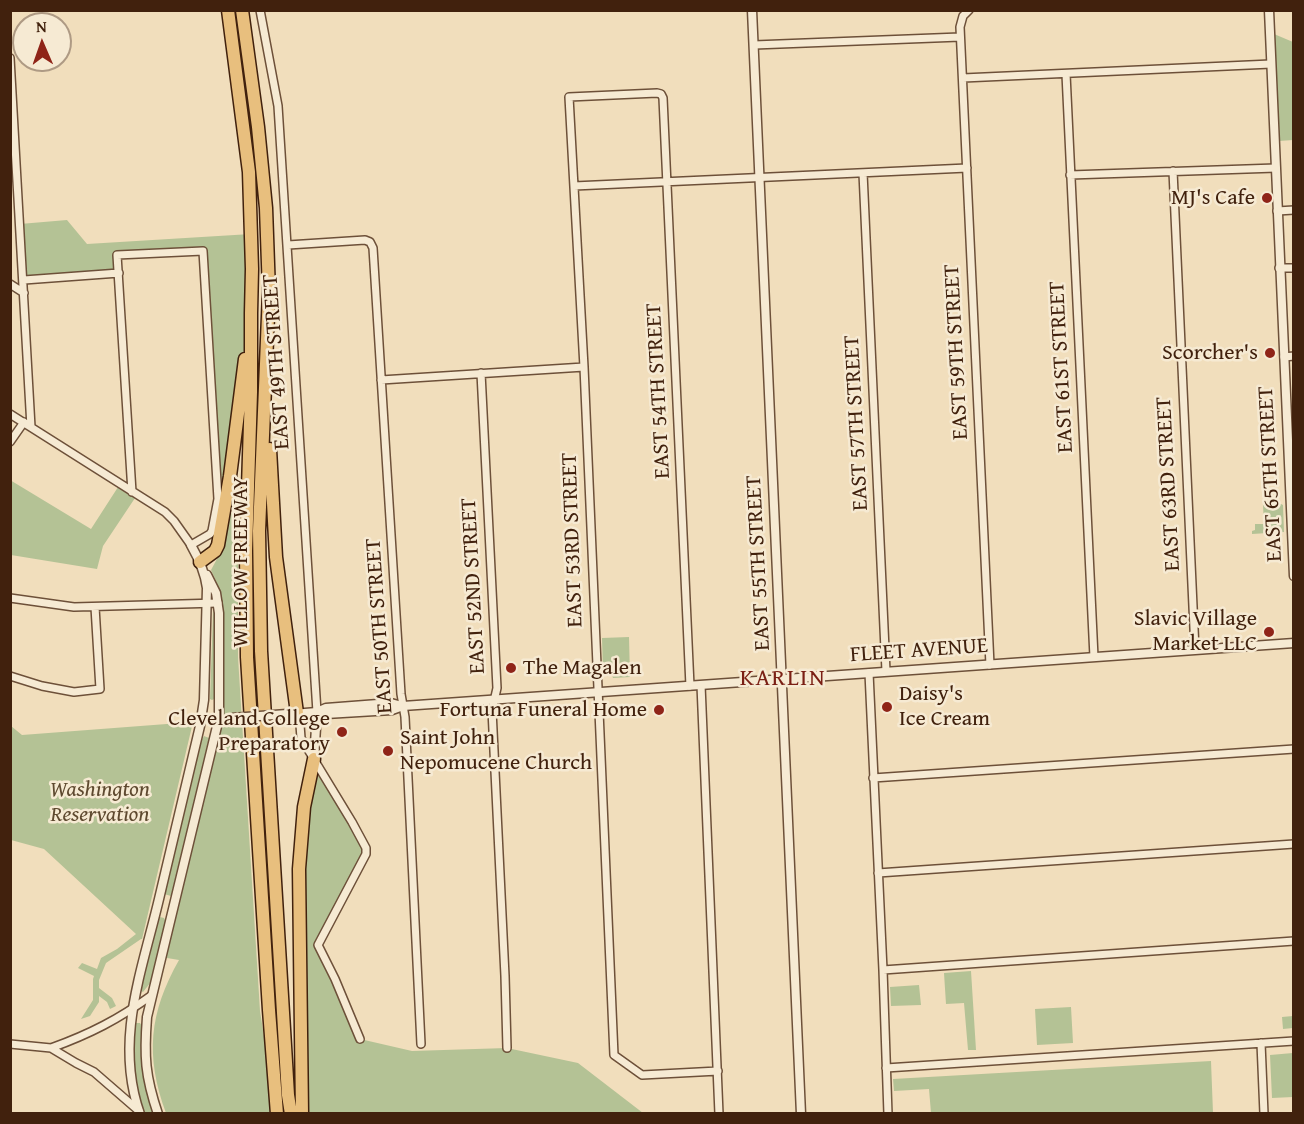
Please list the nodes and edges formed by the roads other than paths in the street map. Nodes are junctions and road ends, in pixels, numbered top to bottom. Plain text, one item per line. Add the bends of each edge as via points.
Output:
1 (228, 10) edge
2 (242, 10) edge
3 (260, 10) edge
4 (752, 10) edge
5 (969, 10) edge
6 (1269, 10) edge
7 (960, 37) junction
8 (754, 45) junction
9 (10, 58) edge
10 (1271, 64) junction
11 (1066, 74) junction
12 (963, 78) junction
13 (661, 94) joint
14 (967, 168) junction
15 (1276, 168) junction
16 (1173, 171) junction
17 (863, 173) junction
18 (1071, 175) junction
19 (760, 177) junction
20 (667, 182) junction
21 (574, 186) junction
22 (1293, 210) edge
23 (1277, 211) junction
24 (288, 245) junction
25 (1279, 268) junction
26 (1293, 268) edge
27 (119, 273) junction
28 (24, 280) junction
29 (10, 284) edge
30 (24, 293) junction
31 (251, 313) junction
32 (1293, 356) edge
33 (1284, 357) junction
34 (584, 367) junction
35 (481, 373) junction
36 (381, 380) junction
37 (266, 383) junction
38 (10, 414) edge
39 (24, 422) junction
40 (31, 427) junction
41 (10, 442) edge
42 (1291, 450) edge
43 (132, 492) junction
44 (1293, 543) edge
45 (191, 545) junction
46 (200, 562) junction
47 (1293, 576) edge
48 (10, 598) edge
49 (207, 603) junction
50 (218, 603) junction
51 (95, 607) junction
52 (1293, 643) edge
53 (1195, 650) junction
54 (1094, 657) junction
55 (990, 665) junction
56 (886, 671) junction
57 (869, 673) junction
58 (10, 676) edge
59 (782, 679) junction
60 (701, 685) junction
61 (690, 686) junction
62 (597, 692) junction
63 (495, 699) junction
64 (403, 706) junction
65 (317, 712) junction
66 (292, 714) junction
67 (202, 715) junction
68 (219, 718) junction
69 (1293, 749) edge
70 (314, 759) junction
71 (873, 778) junction
72 (1293, 844) edge
73 (878, 873) junction
74 (1293, 941) edge
75 (883, 970) junction
76 (152, 995) junction
77 (132, 1010) junction
78 (360, 1039) dead end
79 (1293, 1041) edge
80 (1261, 1043) junction
81 (10, 1044) edge
82 (421, 1044) dead end
83 (51, 1048) junction
84 (507, 1048) dead end
85 (886, 1068) junction
86 (718, 1071) junction
87 (140, 1112) edge
88 (158, 1113) edge
89 (277, 1113) edge
90 (291, 1113) edge
91 (302, 1113) edge
92 (719, 1113) edge
93 (801, 1113) edge
94 (888, 1113) edge
95 (1264, 1113) edge

1 - 31 highway, WILLOW FREEWAY via 249,172
2 - 37 highway, WILLOW FREEWAY via 266,207
3 - 24 street, EAST 49TH STREET via 278,106
4 - 8 street, EAST 55TH STREET
5 - 7 street via 960,27
6 - 10 street, EAST 65TH STREET
7 - 8 street
7 - 12 street, EAST 59TH STREET
8 - 19 street, EAST 55TH STREET
9 - 28 street
10 - 11 street
10 - 15 street, EAST 65TH STREET
11 - 12 street
11 - 18 street, EAST 61ST STREET
12 - 14 street, EAST 59TH STREET
13 - 20 street, EAST 54TH STREET
13 - 21 street, EAST 53RD STREET via 569,97
14 - 17 street
14 - 55 street, EAST 59TH STREET
15 - 16 street
15 - 23 street, EAST 65TH STREET
16 - 18 street
16 - 53 street, EAST 63RD STREET
17 - 19 street
17 - 56 street, EAST 57TH STREET
18 - 54 street, EAST 61ST STREET
19 - 20 street
19 - 59 street, EAST 55TH STREET
20 - 21 street
20 - 61 street, EAST 54TH STREET
21 - 34 street, EAST 53RD STREET
22 - 23 street
23 - 25 street, EAST 65TH STREET
24 - 36 street, EAST 50TH STREET via 370,242
24 - 65 street, EAST 49TH STREET
25 - 26 street
25 - 33 street, EAST 65TH STREET
27 - 28 street
27 - 43 street
27 - 45 street via 117,255 203,251 218,499 212,531
28 - 30 street
29 - 30 street
30 - 40 street
31 - 46 highway via 218,545
31 - 89 highway, WILLOW FREEWAY via 247,657
32 - 33 street
33 - 42 street, EAST 65TH STREET
34 - 35 street
34 - 62 street, EAST 53RD STREET
35 - 36 street
35 - 63 street, EAST 52ND STREET
36 - 64 street, EAST 50TH STREET
37 - 66 highway via 276,557
37 - 90 highway, WILLOW FREEWAY via 260,531 261,651
38 - 39 street
39 - 40 street
39 - 41 street
40 - 43 street
42 - 44 street, EAST 65TH STREET
43 - 45 street via 169,516
44 - 47 street, EAST 65TH STREET
45 - 46 street
46 - 49 street
46 - 50 street via 215,588
48 - 51 street
49 - 50 street
49 - 51 street
49 - 67 street
50 - 68 street
51 - 58 street via 100,689 74,692
52 - 53 street, FLEET AVENUE
53 - 54 street, FLEET AVENUE
54 - 55 street, FLEET AVENUE
55 - 56 street, FLEET AVENUE
56 - 57 street, FLEET AVENUE
57 - 59 street, FLEET AVENUE
57 - 71 street
59 - 60 street, FLEET AVENUE
59 - 93 street, EAST 55TH STREET
60 - 61 street, FLEET AVENUE
60 - 86 street
61 - 62 street, FLEET AVENUE
62 - 63 street, FLEET AVENUE
62 - 86 street, EAST 53RD STREET via 614,1055 642,1075
63 - 64 street, FLEET AVENUE
63 - 84 street, EAST 52ND STREET via 492,710
64 - 65 street, FLEET AVENUE via 391,703
64 - 82 street, EAST 50TH STREET
65 - 66 street, FLEET AVENUE
65 - 70 street
66 - 68 street, FLEET AVENUE, bridge
66 - 70 street
67 - 68 street, FLEET AVENUE
67 - 77 street
68 - 76 street
69 - 71 street
70 - 78 street via 366,848 318,945
70 - 91 highway via 304,807 299,869
71 - 73 street
72 - 73 street
73 - 75 street
74 - 75 street
75 - 85 street
76 - 77 street
76 - 88 street via 145,1057
77 - 83 street
77 - 87 street via 129,1059
79 - 80 street
80 - 85 street
80 - 95 street
81 - 83 street
83 - 87 street via 94,1072
85 - 94 street
86 - 92 street

